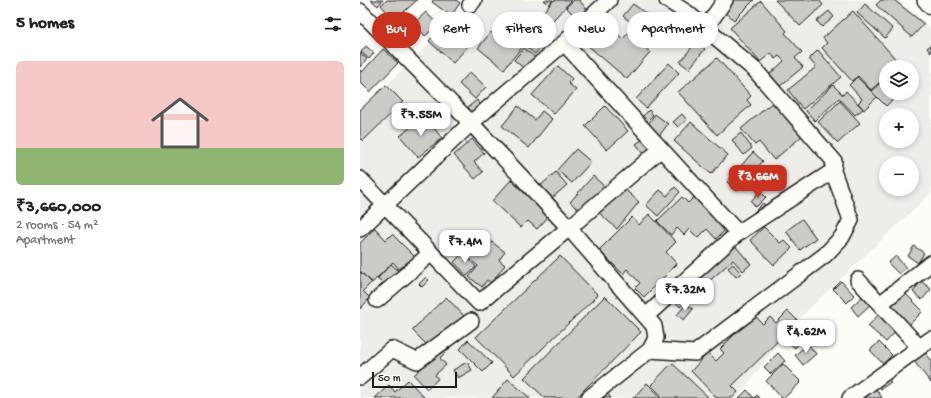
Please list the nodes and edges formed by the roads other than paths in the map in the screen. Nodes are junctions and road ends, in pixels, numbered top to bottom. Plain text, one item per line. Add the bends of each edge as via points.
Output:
1 (608, 0) edge
2 (667, 0) edge
3 (725, 0) edge
4 (925, 0) edge
5 (931, 7) edge
6 (360, 11) edge
7 (596, 12) edge
8 (683, 12) edge
9 (717, 12) edge
10 (718, 39) edge
11 (564, 43) edge
12 (569, 48) edge
13 (471, 123) junction
14 (660, 149) junction
15 (833, 171) junction
16 (360, 179) edge
17 (385, 205) junction
18 (569, 228) junction
19 (360, 229) edge
20 (738, 233) junction
21 (431, 253) junction
22 (931, 263) edge
23 (858, 280) dead end
24 (377, 300) dead end
25 (880, 304) junction
26 (646, 316) junction
27 (471, 321) dead end
28 (925, 343) edge
29 (650, 350) junction
30 (360, 377) edge
31 (589, 398) edge
32 (850, 398) edge

1 - 7 street
2 - 8 street
3 - 9 street
4 - 5 street
6 - 13 street
10 - 15 street via 755,70 834,161
11 - 13 street
12 - 14 street
13 - 17 street
13 - 18 street
14 - 18 street
14 - 20 street
15 - 20 street
15 - 29 street via 851,220 842,237 825,255 695,353
16 - 17 street
17 - 19 street
17 - 21 street
18 - 21 street via 479,303
18 - 26 street
20 - 26 street
21 - 24 street
22 - 25 street
23 - 25 street
25 - 28 street
26 - 29 street via 654,326 656,338
27 - 30 street via 417,361 392,349
28 - 32 street
29 - 31 street

